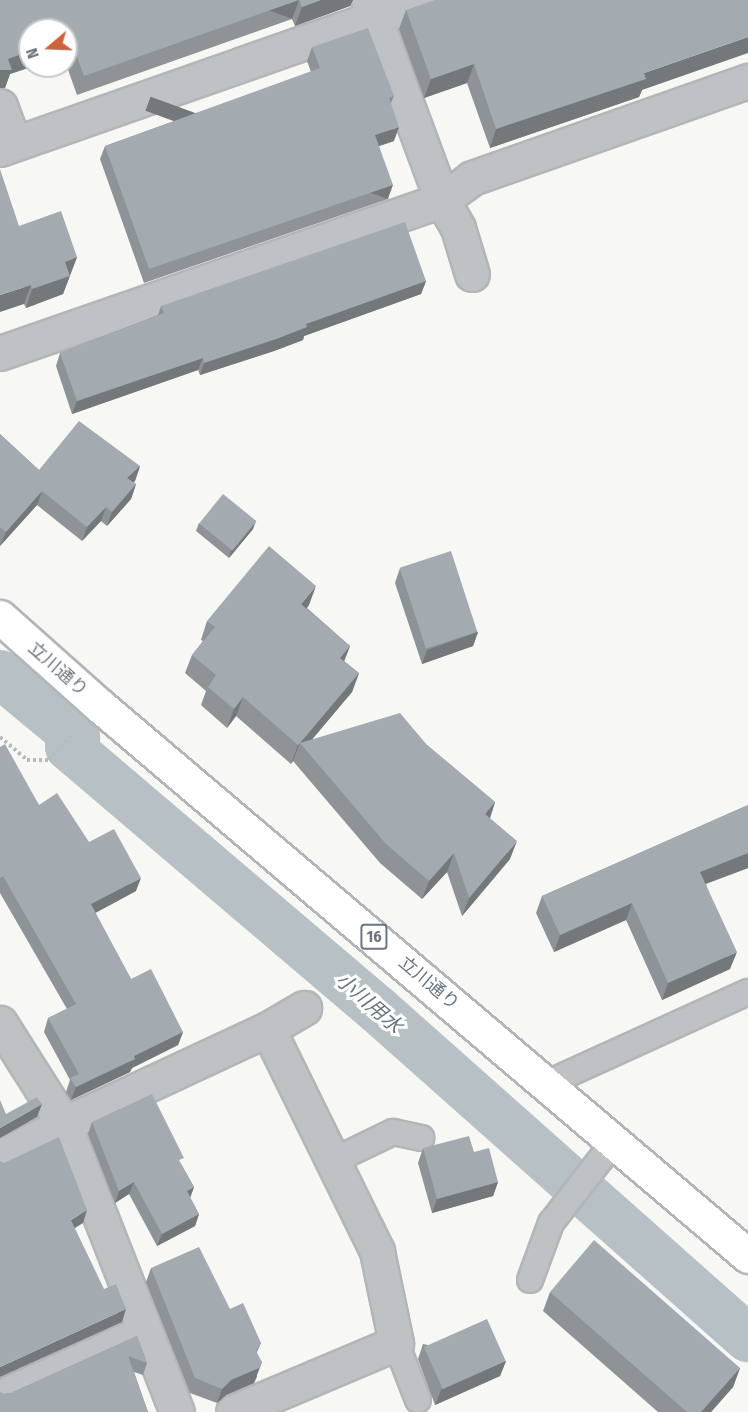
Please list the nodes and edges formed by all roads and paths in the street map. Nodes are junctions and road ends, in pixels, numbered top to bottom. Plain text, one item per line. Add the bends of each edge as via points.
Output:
1 (424, 0) edge
2 (372, 8) edge
3 (748, 81) edge
4 (0, 106) edge
5 (7, 146) edge
6 (442, 200) junction
7 (472, 274) dead end
8 (0, 353) edge
9 (0, 617) edge
10 (78, 726) dead end
11 (0, 737) edge
12 (748, 992) edge
13 (304, 1008) dead end
14 (0, 1023) edge
15 (268, 1029) junction
16 (546, 1083) junction
17 (64, 1124) junction
18 (421, 1138) dead end
19 (614, 1142) junction
20 (0, 1157) edge
21 (333, 1161) junction
22 (748, 1256) edge
23 (530, 1280) dead end
24 (143, 1329) junction
25 (396, 1343) junction
26 (0, 1393) edge
27 (418, 1400) dead end
28 (177, 1412) edge
29 (233, 1412) edge

1 - 2 street
2 - 5 street
2 - 6 street
3 - 6 street via 472,178
4 - 5 street
6 - 7 street via 458,228
6 - 8 street
9 - 16 main road, 立川通り / 16
10 - 11 path via 49,760 27,760
12 - 16 lane
13 - 15 street
14 - 17 street
15 - 17 street
15 - 21 street
16 - 19 main road, 立川通り / 16
17 - 20 street
17 - 24 street
18 - 21 lane via 393,1132
19 - 22 main road, 立川通り / 16
19 - 23 lane via 551,1223
21 - 25 street via 377,1251
24 - 26 lane
24 - 28 street
25 - 27 lane
25 - 29 street

